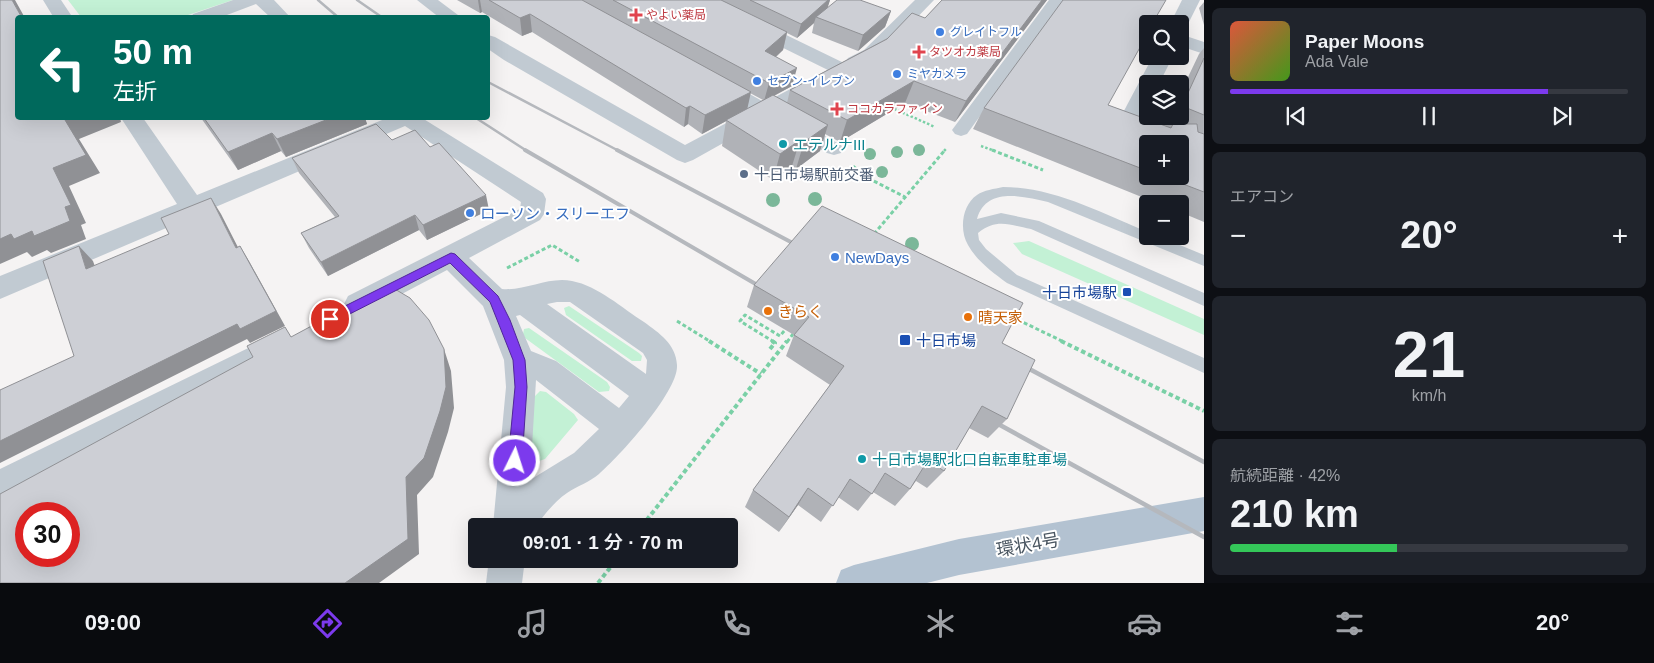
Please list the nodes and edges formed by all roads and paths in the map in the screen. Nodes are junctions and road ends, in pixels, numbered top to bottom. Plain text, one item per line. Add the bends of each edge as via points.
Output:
1 (52, 0) edge
2 (250, 0) edge
3 (263, 0) edge
4 (426, 0) edge
5 (700, 0) edge
6 (925, 0) edge
7 (1057, 0) edge
8 (1191, 0) edge
9 (62, 15) edge
10 (208, 15) edge
11 (279, 15) edge
12 (448, 15) edge
13 (1184, 15) edge
14 (490, 41) edge
15 (1189, 43) edge
16 (1204, 48) edge
17 (841, 69) junction
18 (712, 80) edge
19 (1139, 103) edge
20 (889, 107) edge
21 (765, 110) junction
22 (133, 120) edge
23 (401, 120) edge
24 (409, 120) edge
25 (961, 130) joint
26 (1156, 135) edge
27 (834, 149) joint
28 (906, 197) dead end
29 (193, 208) junction
30 (970, 232) junction
31 (451, 257) junction
32 (1204, 261) edge
33 (0, 288) edge
34 (1204, 300) edge
35 (506, 306) junction
36 (1008, 315) edge
37 (336, 316) edge
38 (785, 330) dead end
39 (793, 334) edge
40 (292, 338) edge
41 (770, 349) dead end
42 (519, 360) junction
43 (1204, 366) edge
44 (649, 393) junction
45 (1204, 411) edge
46 (621, 428) junction
47 (0, 486) edge
48 (1204, 514) edge
49 (511, 518) edge
50 (522, 518) edge
51 (648, 518) edge
52 (505, 568) edge
53 (610, 568) edge
54 (504, 583) edge
55 (598, 583) edge
56 (854, 583) edge

1 - 9 street
2 - 10 street
3 - 11 street
4 - 12 street
5 - 17 street
6 - 17 street via 871,54
7 - 25 street
8 - 13 street
14 - 21 street via 686,155
15 - 16 street
17 - 21 street
18 - 21 street
19 - 26 street via 1128,124
20 - 25 path via 957,136
21 - 27 street
22 - 29 street
23 - 29 street
24 - 31 street via 534,199 531,214
27 - 28 path via 864,176
29 - 33 street
30 - 32 lane via 970,216 977,202 998,192 1025,192 1051,198
30 - 34 lane via 984,221 1001,218 1034,226
30 - 43 lane via 986,259 1012,279
31 - 35 street
31 - 37 street
35 - 42 street
35 - 44 street
35 - 44 street via 560,290 578,293 653,344 662,354 660,380
36 - 45 path
38 - 41 path via 780,336 745,314 740,321 774,343
39 - 51 path
40 - 47 street
42 - 46 street via 545,370
42 - 49 street via 521,387
44 - 46 street
46 - 50 street via 587,463 544,491
48 - 56 main road, 環状4号 via 959,558
52 - 54 street
53 - 55 path

